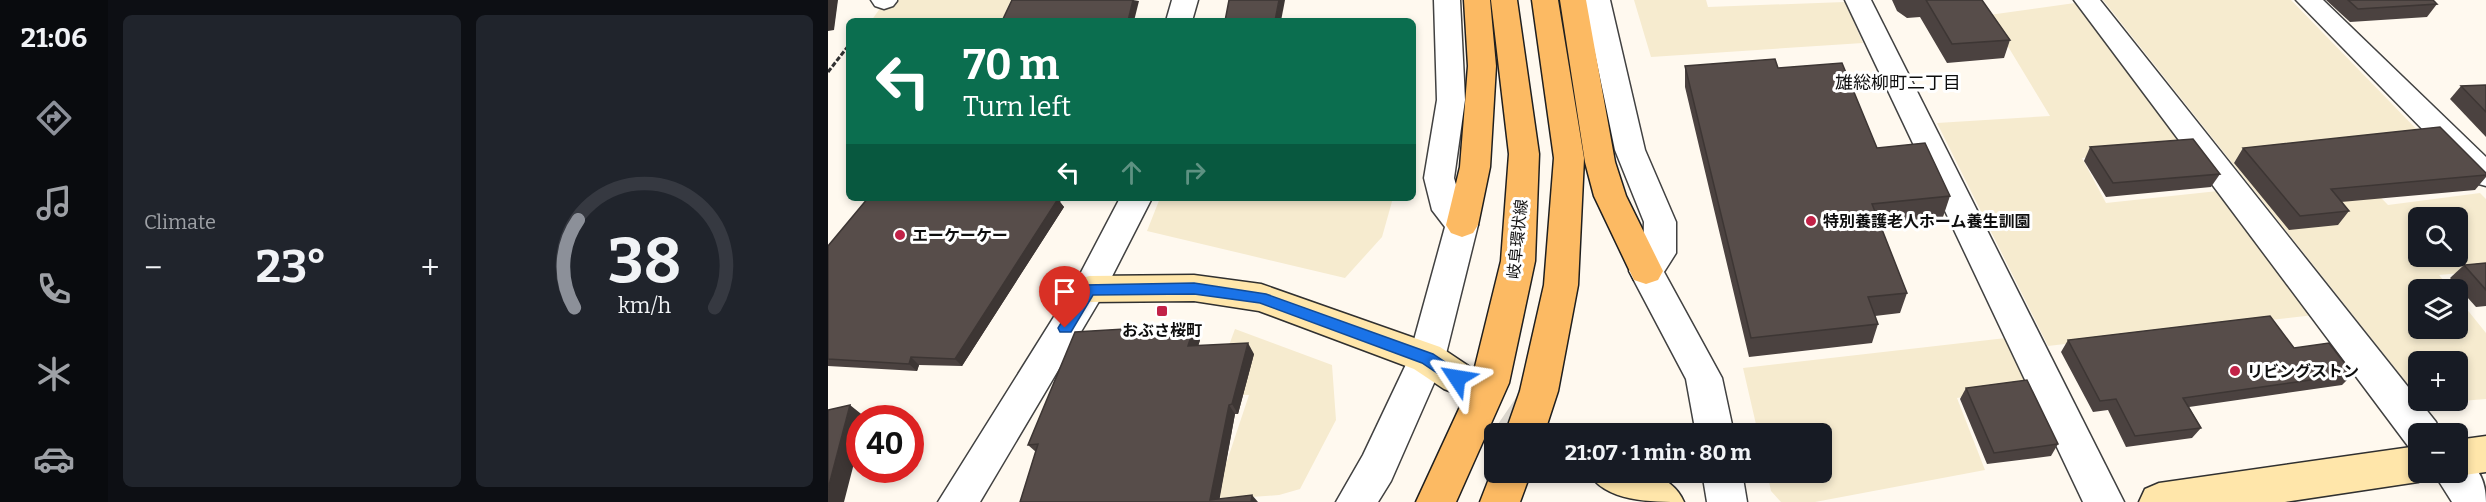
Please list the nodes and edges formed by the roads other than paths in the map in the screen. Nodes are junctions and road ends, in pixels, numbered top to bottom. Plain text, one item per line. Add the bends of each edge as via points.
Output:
1 (1185, 0) edge
2 (1447, 0) edge
3 (1478, 0) edge
4 (1504, 0) edge
5 (1545, 0) edge
6 (1573, 0) edge
7 (1597, 0) edge
8 (1858, 0) edge
9 (2087, 0) edge
10 (2309, 0) edge
11 (1180, 18) edge
12 (2486, 176) edge
13 (1134, 201) edge
14 (1462, 225) junction
15 (1646, 271) junction
16 (1089, 289) junction
17 (1442, 368) junction
18 (1528, 423) edge
19 (1713, 423) edge
20 (2414, 423) edge
21 (2486, 454) edge
22 (2468, 456) edge
23 (2408, 465) edge
24 (1507, 483) edge
25 (1629, 483) edge
26 (1724, 483) edge
27 (2461, 483) edge
28 (958, 502) edge
29 (1356, 502) edge
30 (1436, 502) edge
31 (1500, 502) edge
32 (1664, 502) edge
33 (1727, 502) edge
34 (2104, 502) edge
35 (2159, 502) edge
36 (2475, 502) edge

1 - 11 street
2 - 14 street via 1451,100 1438,178 1448,210
3 - 14 main road via 1482,66 1475,167
4 - 30 main road, 岐阜環状線 via 1524,154 1518,261 1490,383
5 - 18 main road via 1569,158 1561,285 1539,392
6 - 15 main road via 1600,162 1610,196
7 - 15 street via 1630,150 1660,222 1659,253
8 - 34 street
9 - 20 street
10 - 12 street
13 - 16 street
14 - 17 street
15 - 19 street via 1704,378
16 - 17 street via 1194,288 1261,298
16 - 28 street
17 - 29 street
21 - 22 street
23 - 35 street
24 - 31 main road
25 - 32 street
26 - 33 street
27 - 36 street

